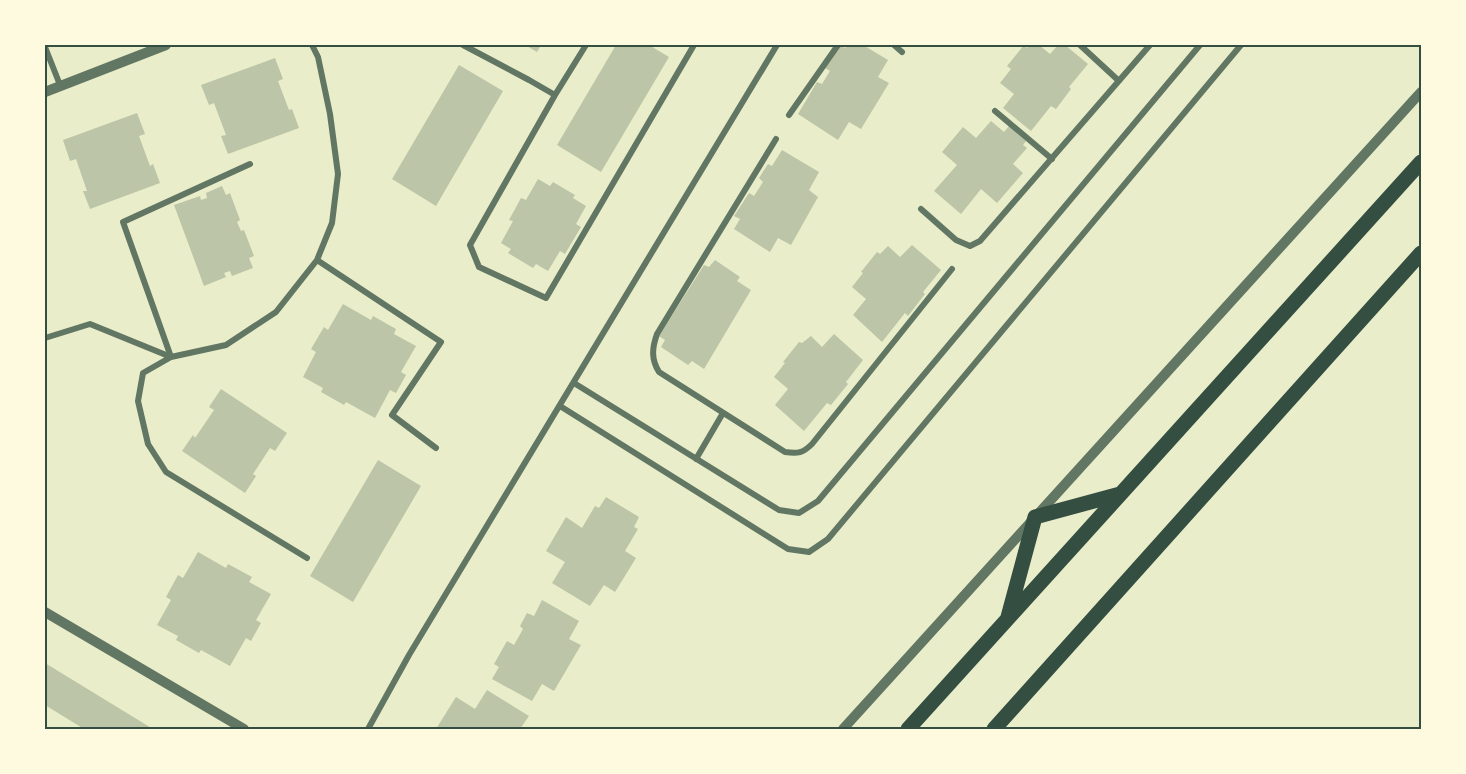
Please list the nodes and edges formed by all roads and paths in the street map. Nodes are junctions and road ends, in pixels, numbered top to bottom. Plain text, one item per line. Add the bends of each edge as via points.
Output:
1 (166, 45) edge
2 (312, 45) edge
3 (463, 45) edge
4 (586, 45) edge
5 (694, 45) edge
6 (777, 45) edge
7 (838, 45) edge
8 (894, 45) edge
9 (1080, 45) edge
10 (1150, 45) edge
11 (1200, 45) edge
12 (1241, 45) edge
13 (45, 47) edge
14 (902, 52) dead end
15 (1119, 81) junction
16 (60, 85) junction
17 (45, 92) edge
18 (1421, 92) edge
19 (555, 95) junction
20 (995, 111) dead end
21 (789, 114) dead end
22 (776, 139) dead end
23 (1052, 159) junction
24 (1421, 162) edge
25 (250, 164) dead end
26 (921, 209) dead end
27 (1421, 253) edge
28 (317, 260) junction
29 (952, 269) dead end
30 (45, 338) edge
31 (171, 357) junction
32 (574, 383) junction
33 (560, 406) junction
34 (723, 413) junction
35 (436, 448) dead end
36 (696, 459) junction
37 (1121, 494) junction
38 (1035, 517) junction
39 (307, 558) dead end
40 (45, 612) edge
41 (1007, 620) junction
42 (244, 729) edge
43 (368, 729) edge
44 (843, 729) edge
45 (908, 729) edge
46 (994, 729) edge

1 - 16 street
2 - 28 street via 318,57 338,174 332,223
3 - 19 street
4 - 19 street
5 - 19 street via 546,298 479,267 470,245
6 - 32 street
7 - 21 street
8 - 14 street
9 - 15 street
10 - 15 street
11 - 36 street via 818,501 799,513 778,510
12 - 33 street via 828,539 809,552 788,549
13 - 16 street
15 - 23 street
16 - 17 street
18 - 38 street
20 - 23 street
22 - 34 street via 657,334 652,352 659,372
23 - 26 street via 980,241 970,246 956,240
24 - 37 main road
25 - 31 street via 123,222
27 - 46 main road
28 - 31 street via 276,312 226,345
28 - 35 street via 441,342 392,415
29 - 34 street via 804,452 785,452
30 - 31 street via 90,324
31 - 39 street via 143,373 138,401 148,444 166,472
32 - 33 street
32 - 36 street
33 - 43 street
34 - 36 street
37 - 38 main road
37 - 41 main road
38 - 41 main road
38 - 44 street
40 - 42 street
41 - 45 main road

